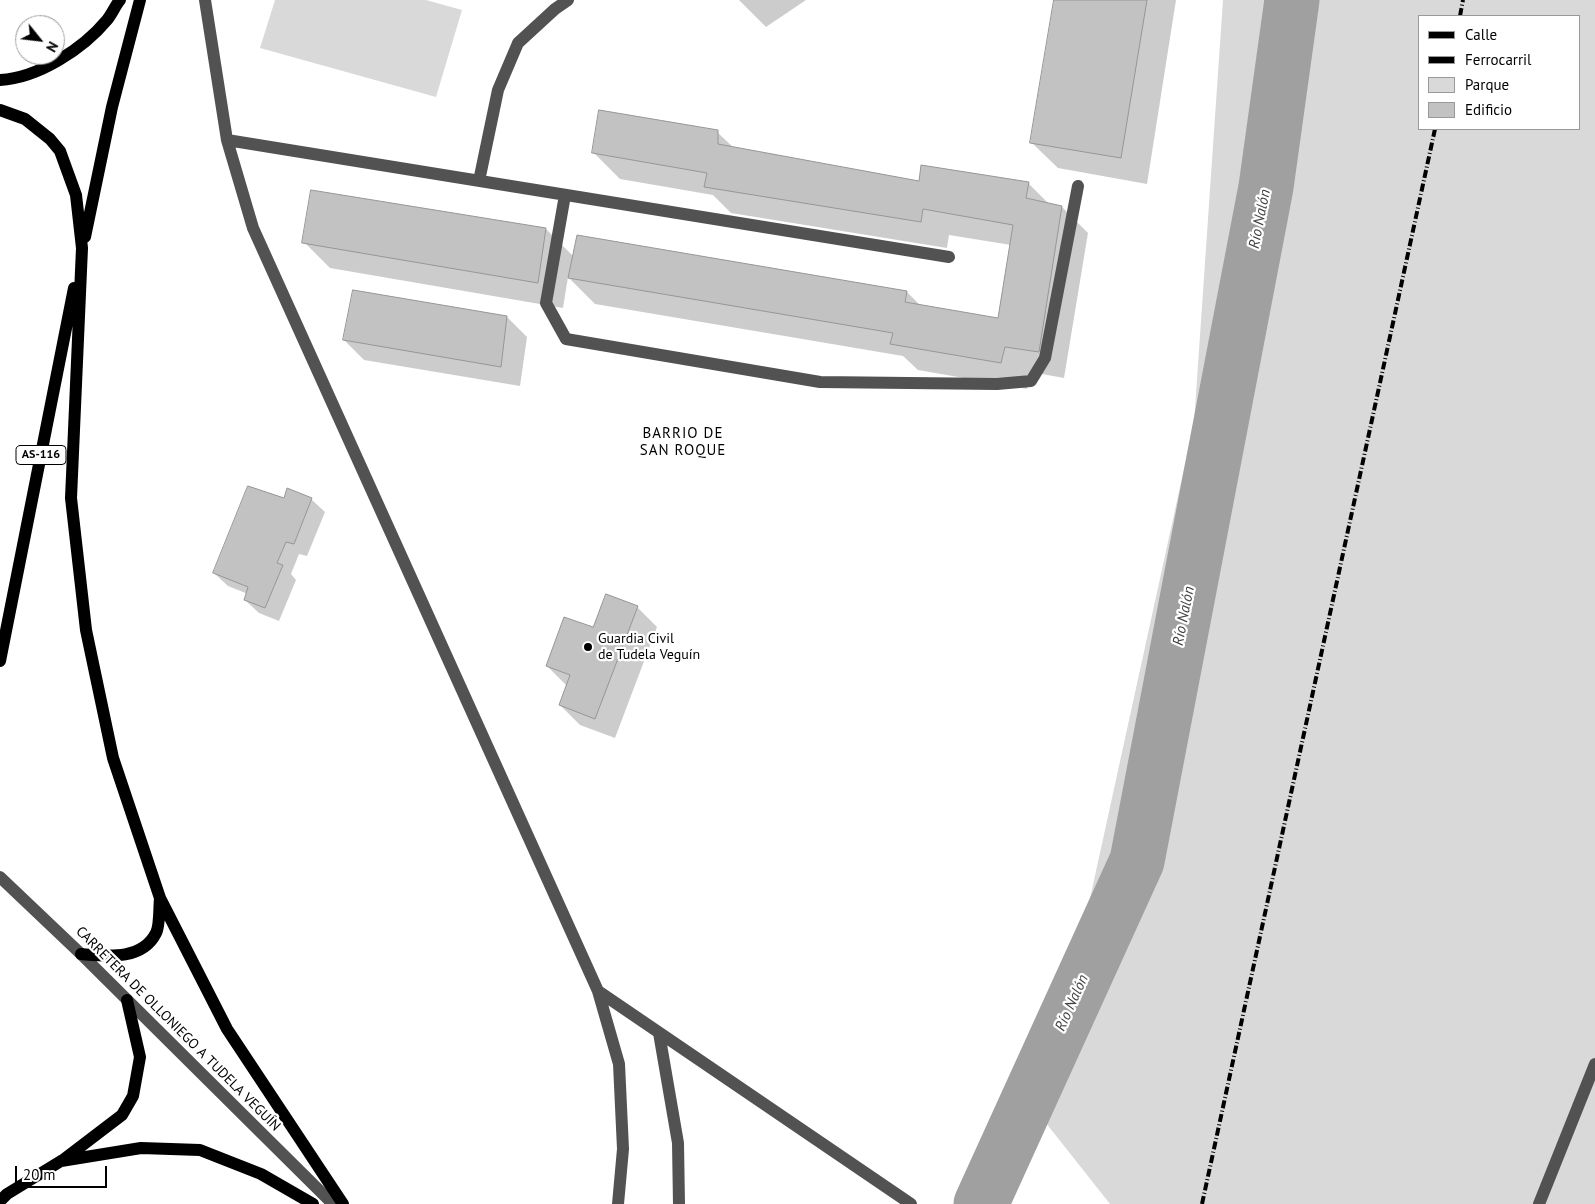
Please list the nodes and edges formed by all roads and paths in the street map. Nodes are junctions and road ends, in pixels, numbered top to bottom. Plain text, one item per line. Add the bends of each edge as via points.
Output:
1 (120, 0) edge
2 (140, 0) edge
3 (204, 0) edge
4 (568, 0) edge
5 (0, 80) edge
6 (0, 110) edge
7 (227, 140) junction
8 (479, 181) junction
9 (1078, 186) dead end
10 (565, 195) junction
11 (82, 248) junction
12 (949, 257) dead end
13 (0, 661) edge
14 (1, 878) edge
15 (160, 898) junction
16 (81, 954) junction
17 (598, 991) junction
18 (127, 1000) junction
19 (659, 1033) junction
20 (1595, 1064) edge
21 (61, 1161) junction
22 (0, 1201) edge
23 (313, 1204) edge
24 (334, 1204) edge
25 (343, 1204) edge
26 (618, 1204) edge
27 (679, 1204) edge
28 (911, 1204) edge
29 (1539, 1204) edge

1 - 5 main road via 106,20 81,45 42,70
2 - 11 main road, AS-116 via 112,107
3 - 7 street
4 - 8 street via 518,43 498,90
6 - 11 main road via 24,119 60,151 76,195
7 - 8 street
7 - 17 street via 253,228
8 - 10 street
9 - 10 street via 1045,358 1032,380 997,384 820,382 566,339 546,303
10 - 12 street
11 - 13 main road, AS-116
11 - 15 main road via 72,498 86,630 113,758
14 - 16 street, CARRETERA DE OLLONIEGO A TUDELA VEGUÍN
15 - 16 main road via 157,933 147,944 134,953
15 - 25 main road via 227,1029
16 - 18 street, CARRETERA DE OLLONIEGO A TUDELA VEGUÍN
17 - 19 street
17 - 26 street via 620,1064 623,1149
18 - 21 main road via 140,1057 133,1096 122,1115
18 - 24 street, CARRETERA DE OLLONIEGO A TUDELA VEGUÍN
19 - 27 street via 678,1143
19 - 28 street
20 - 29 street
21 - 22 main road
21 - 23 main road via 141,1148 200,1150 261,1174

